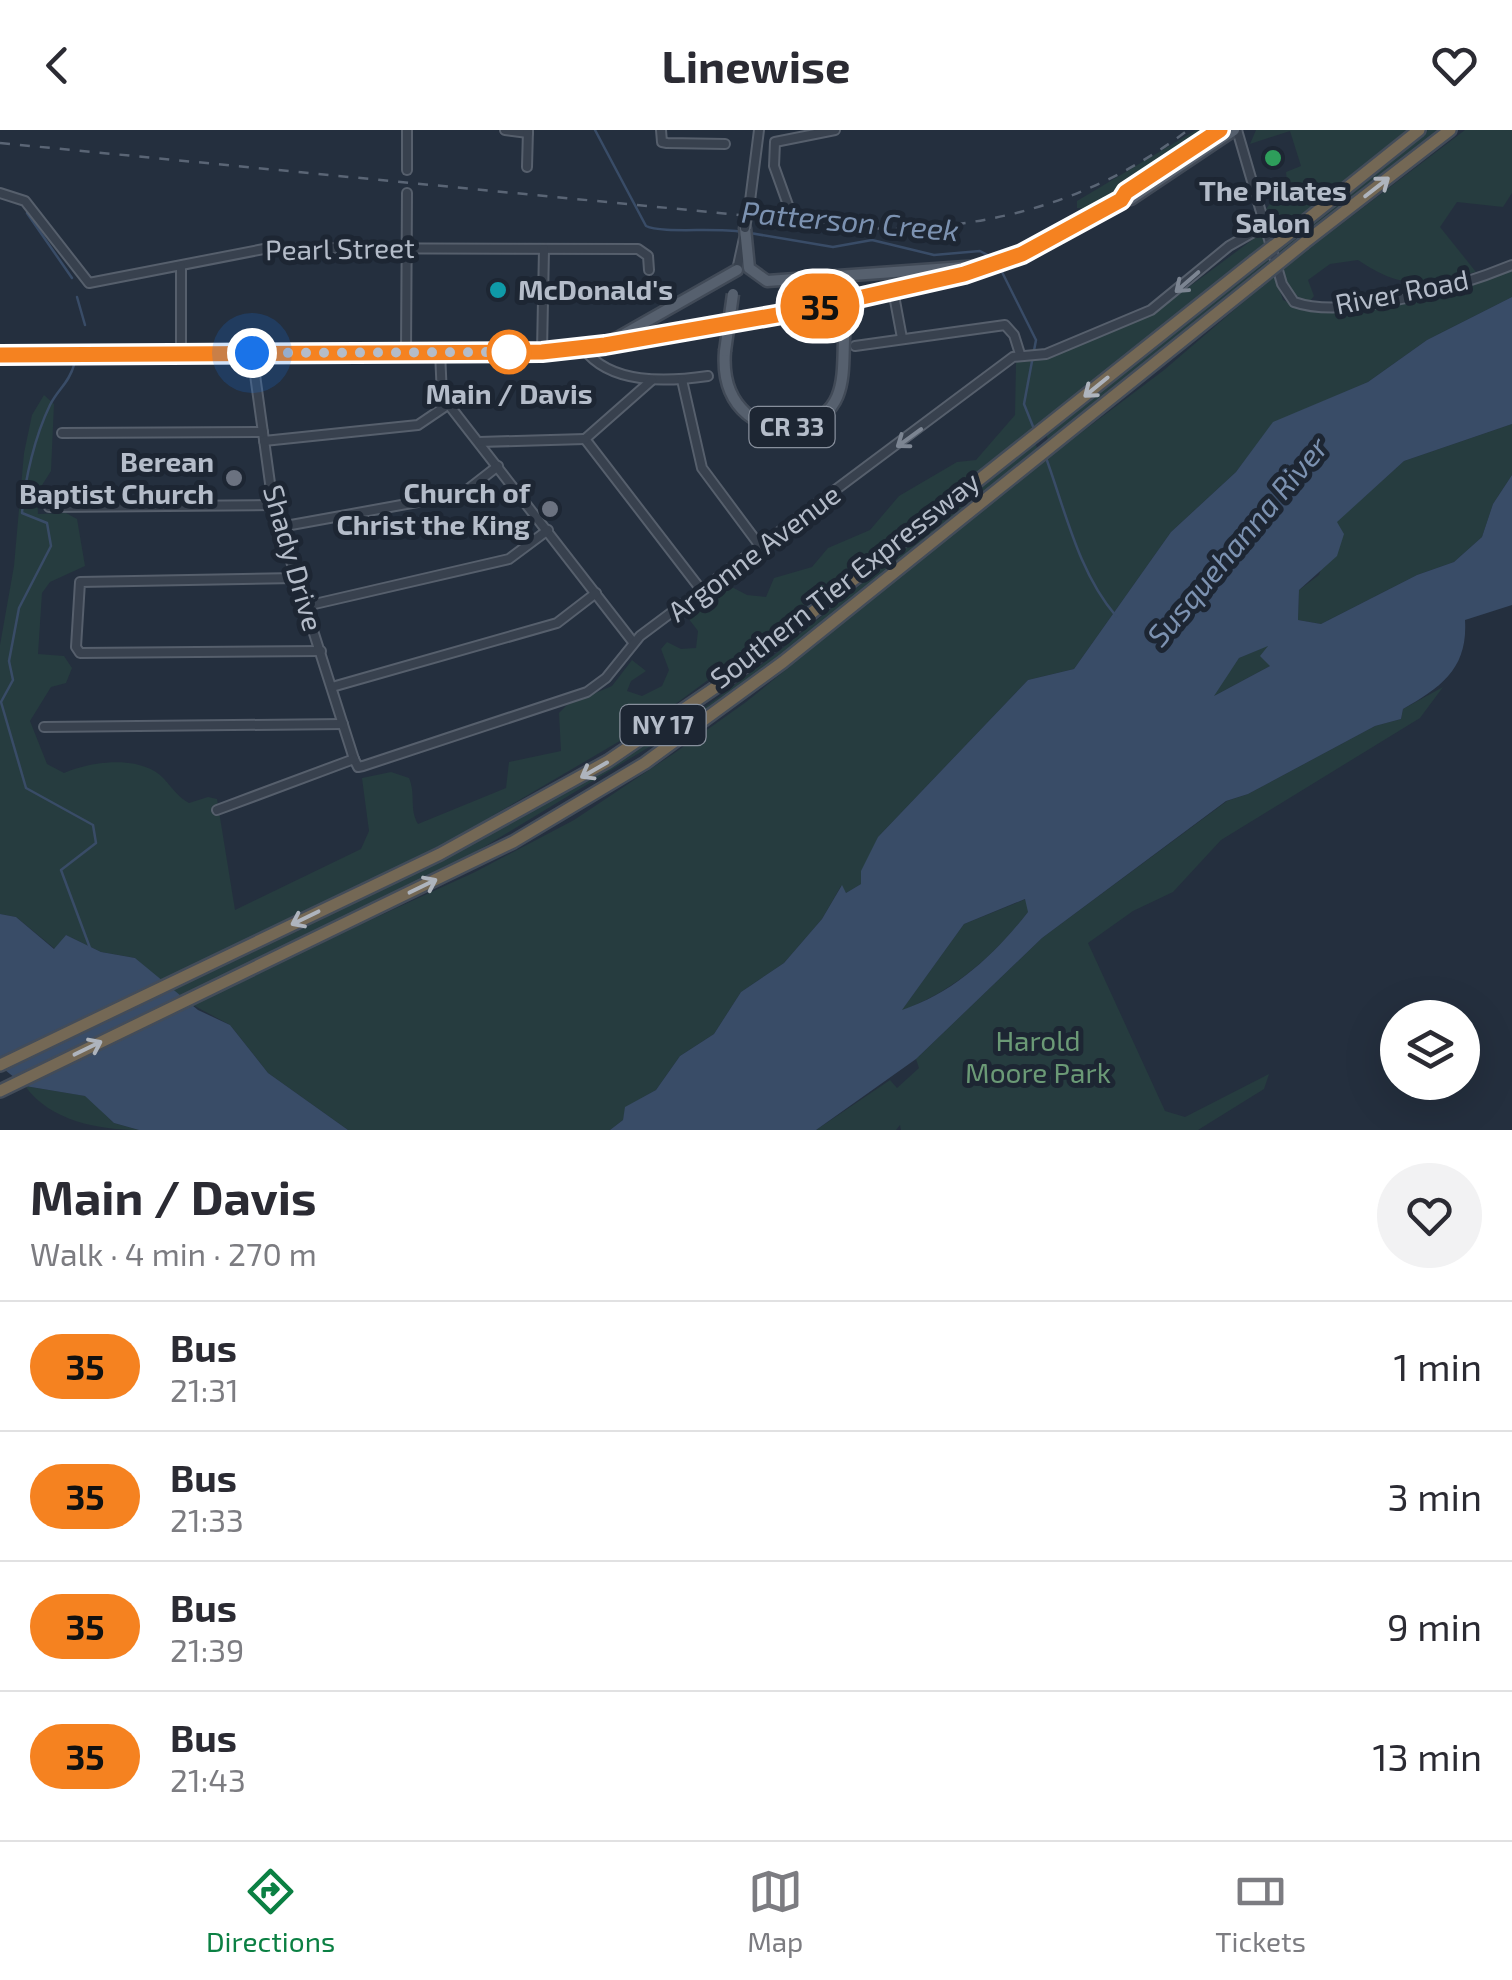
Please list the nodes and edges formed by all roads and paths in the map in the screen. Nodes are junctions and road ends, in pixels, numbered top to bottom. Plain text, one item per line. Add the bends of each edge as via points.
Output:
1 (407, 130) edge
2 (506, 130) edge
3 (661, 130) edge
4 (759, 130) edge
5 (835, 130) edge
6 (1220, 130) edge
7 (1236, 130) edge
8 (1419, 130) edge
9 (1450, 130) edge
10 (528, 131) edge
11 (726, 144) dead end
12 (527, 168) dead end
13 (407, 170) dead end
14 (407, 193) dead end
15 (0, 194) edge
16 (1121, 200) junction
17 (788, 206) dead end
18 (1266, 225) junction
19 (746, 228) joint
20 (407, 248) junction
21 (544, 249) junction
22 (744, 253) junction
23 (1512, 264) edge
24 (181, 266) junction
25 (990, 267) junction
26 (648, 270) dead end
27 (737, 270) junction
28 (893, 290) junction
29 (851, 300) junction
30 (805, 310) junction
31 (843, 338) junction
32 (902, 338) junction
33 (605, 345) junction
34 (855, 346) dead end
35 (583, 348) junction
36 (406, 352) junction
37 (440, 352) junction
38 (542, 352) junction
39 (181, 353) junction
40 (252, 353) junction
41 (1020, 354) junction
42 (0, 355) edge
43 (708, 376) dead end
44 (652, 380) junction
45 (682, 380) junction
46 (449, 404) junction
47 (62, 433) dead end
48 (264, 436) junction
49 (584, 439) junction
50 (479, 442) junction
51 (498, 466) junction
52 (273, 505) junction
53 (48, 507) dead end
54 (280, 527) junction
55 (548, 530) junction
56 (760, 546) junction
57 (297, 578) junction
58 (702, 591) junction
59 (596, 593) junction
60 (306, 606) junction
61 (633, 642) junction
62 (320, 651) junction
63 (332, 687) junction
64 (344, 724) junction
65 (44, 726) dead end
66 (354, 759) junction
67 (217, 810) dead end
68 (0, 1066) edge
69 (0, 1091) edge

1 - 13 street
2 - 10 street
3 - 11 street via 662,142
4 - 19 street, bridge
5 - 17 street via 776,142 774,166
6 - 16 main road
7 - 16 main road
7 - 18 street, River Road
8 -> 68 highway, Southern Tier Expressway / NY 17, bridge via 736,674 608,761 517,815
69 -> 9 highway, Southern Tier Expressway / NY 17, bridge via 513,842 644,763 727,706
10 - 12 street
14 - 20 street
15 - 24 street, Pearl Street via 25,202 89,283
16 - 25 main road
18 - 23 street, River Road via 1287,294 1309,308 1404,295
18 -> 41 street, Argonne Avenue via 1229,246 1151,310 1046,354
19 - 22 main road
20 - 21 street, Pearl Street
20 - 24 street, Pearl Street via 269,248
20 - 36 street
21 - 26 street, Pearl Street via 638,249 648,256
21 - 38 street
22 - 25 main road via 767,281
22 - 27 street
24 - 39 street
25 - 28 main road
27 - 31 main road, CR 33, bridge via 725,350 727,385 740,408 762,423 787,428 812,422 835,403 845,374
27 - 33 main road
28 - 29 main road
28 - 32 street
29 - 30 main road
29 - 31 main road, CR 33
30 - 31 main road via 828,319
30 - 33 main road
32 - 34 street
32 - 41 street via 1008,326
33 - 35 main road
35 - 38 main road
35 - 44 street via 596,363
36 - 37 main road
36 - 40 main road
37 - 38 main road
37 - 46 street via 440,392
39 - 40 main road
39 - 42 main road
40 - 48 street, Shady Drive
41 -> 56 street, Argonne Avenue
43 - 45 street
44 - 45 street
44 - 49 street
45 - 56 street via 702,468
46 - 48 street via 418,425
46 - 50 street
47 - 48 street
48 - 52 street, Shady Drive
49 - 50 street
49 - 58 street
50 - 51 street
51 - 54 street via 462,494
51 - 55 street
52 - 53 street
52 - 54 street, Shady Drive
54 - 57 street, Shady Drive
55 - 59 street
55 - 60 street via 509,559
56 - 58 street, Argonne Avenue
57 - 60 street, Shady Drive
57 - 62 street via 80,582 77,650
58 - 61 street, Argonne Avenue
59 - 61 street
59 - 63 street via 557,622
60 - 62 street, Shady Drive
61 - 66 street, Argonne Avenue via 587,692 363,766
62 - 63 street, Shady Drive
63 - 64 street, Shady Drive
64 - 65 street
64 - 66 street, Shady Drive
66 - 67 street, Argonne Avenue

